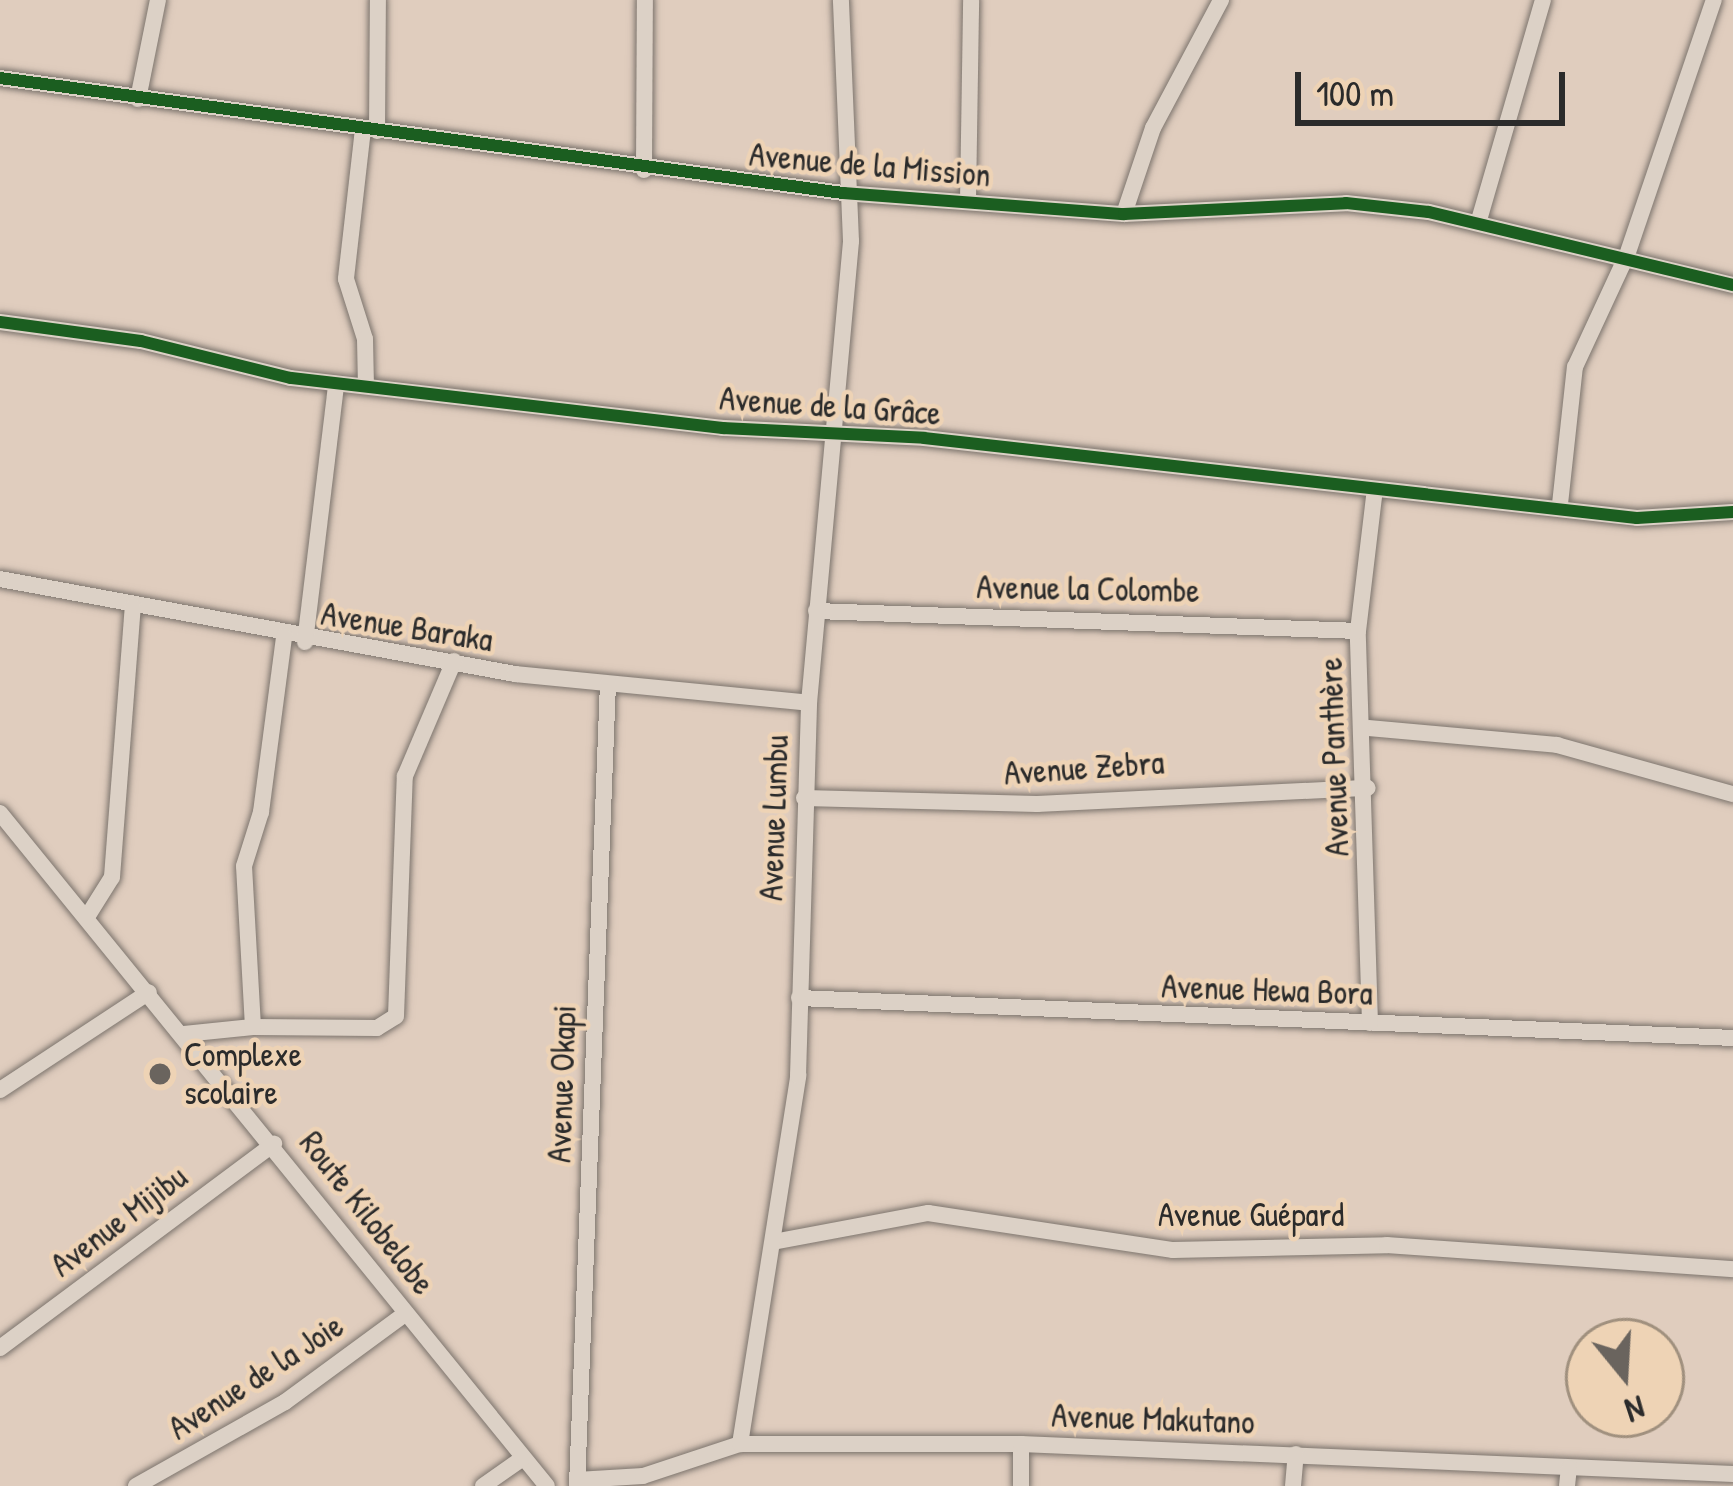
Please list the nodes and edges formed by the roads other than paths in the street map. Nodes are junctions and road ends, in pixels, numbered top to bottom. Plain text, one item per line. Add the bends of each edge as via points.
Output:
1 (158, 0) edge
2 (378, 0) edge
3 (644, 0) edge
4 (842, 0) edge
5 (971, 0) edge
6 (1221, 0) edge
7 (1543, 0) edge
8 (1714, 0) edge
9 (0, 78) edge
10 (138, 99) junction
11 (370, 130) junction
12 (644, 170) junction
13 (843, 193) junction
14 (968, 200) junction
15 (1124, 214) junction
16 (1479, 220) junction
17 (1627, 255) junction
18 (1733, 285) edge
19 (0, 322) edge
20 (336, 384) junction
21 (366, 385) junction
22 (832, 434) junction
23 (1375, 489) junction
24 (1560, 504) junction
25 (1733, 512) edge
26 (0, 579) edge
27 (133, 607) junction
28 (816, 611) junction
29 (1358, 632) junction
30 (284, 637) junction
31 (305, 641) junction
32 (454, 662) junction
33 (608, 684) junction
34 (809, 703) junction
35 (1368, 728) junction
36 (1368, 788) junction
37 (1733, 794) edge
38 (804, 798) junction
39 (0, 812) edge
40 (16, 833) junction
41 (0, 844) edge
42 (87, 917) junction
43 (149, 992) junction
44 (799, 998) junction
45 (1370, 1023) junction
46 (253, 1027) junction
47 (184, 1034) junction
48 (1733, 1038) edge
49 (0, 1090) edge
50 (274, 1144) junction
51 (773, 1242) junction
52 (1733, 1269) edge
53 (406, 1313) junction
54 (0, 1348) edge
55 (740, 1444) junction
56 (1021, 1444) junction
57 (1296, 1454) junction
58 (524, 1458) junction
59 (1733, 1474) edge
60 (1568, 1477) edge
61 (577, 1483) edge
62 (136, 1486) edge
63 (483, 1486) edge
64 (547, 1486) edge
65 (1021, 1486) edge
66 (1293, 1486) edge

1 - 10 street
2 - 11 street
3 - 12 street
4 - 13 street, Avenue Lumbu
5 - 14 street
6 - 15 street via 1153,128
7 - 16 street
8 - 17 street
9 - 10 street, Avenue de la Mission
10 - 11 street, Avenue de la Mission
11 - 12 street, Avenue de la Mission
11 - 21 street via 346,279 365,338
12 - 13 street, Avenue de la Mission
13 - 14 street, Avenue de la Mission
13 - 22 street, Avenue Lumbu via 851,241
14 - 15 street, Avenue de la Mission
15 - 16 street, Avenue de la Mission via 1346,203
16 - 17 street, Avenue de la Mission
17 - 18 street, Avenue de la Mission
17 - 24 street via 1575,368
19 - 20 street, Avenue de la Grâce
20 - 21 street, Avenue de la Grâce
20 - 31 street
21 - 22 street, Avenue de la Grâce
22 - 23 street, Avenue de la Grâce
22 - 28 street, Avenue Lumbu
23 - 24 street, Avenue de la Grâce
23 - 29 street, Avenue Panthère
24 - 25 street, Avenue de la Grâce via 1637,518
26 - 27 street, Avenue Baraka
27 - 30 street, Avenue Baraka
27 - 42 street via 112,877
28 - 29 street, Avenue la Colombe
28 - 34 street, Avenue Lumbu
29 - 35 street, Avenue Panthère
30 - 31 street, Avenue Baraka
30 - 46 street via 261,812 244,866
31 - 32 street, Avenue Baraka
32 - 33 street, Avenue Baraka
32 - 46 street via 406,776 396,1016 377,1028
33 - 34 street, Avenue Baraka
33 - 61 street, Avenue Okapi
34 - 38 street, Avenue Lumbu
35 - 36 street, Avenue Panthère
35 - 37 street via 1557,745
36 - 38 street, Avenue Zebra via 1037,804
36 - 45 street, Avenue Panthère
38 - 44 street, Avenue Lumbu
39 - 40 street, Route Kilobelobe
40 - 41 street
40 - 42 street, Route Kilobelobe
42 - 43 street, Route Kilobelobe
43 - 47 street, Route Kilobelobe
43 - 49 street
44 - 45 street, Avenue Hewa Bora
44 - 51 street, Avenue Lumbu
45 - 48 street, Avenue Hewa Bora
46 - 47 street
47 - 50 street, Route Kilobelobe
50 - 53 street, Route Kilobelobe
50 - 54 street, Avenue Mijibu
51 - 52 street, Avenue Guépard via 928,1213 1173,1250 1387,1245
51 - 55 street, Avenue Lumbu
53 - 58 street, Route Kilobelobe
53 - 62 street, Avenue de la Joie via 285,1402
55 - 56 street, Avenue Makutano
55 - 61 street, Avenue Makutano via 643,1476
56 - 57 street, Avenue Makutano
56 - 65 street
57 - 60 street, Avenue Makutano
57 - 66 street
58 - 63 street
58 - 64 street, Route Kilobelobe
59 - 60 street, Avenue Makutano

